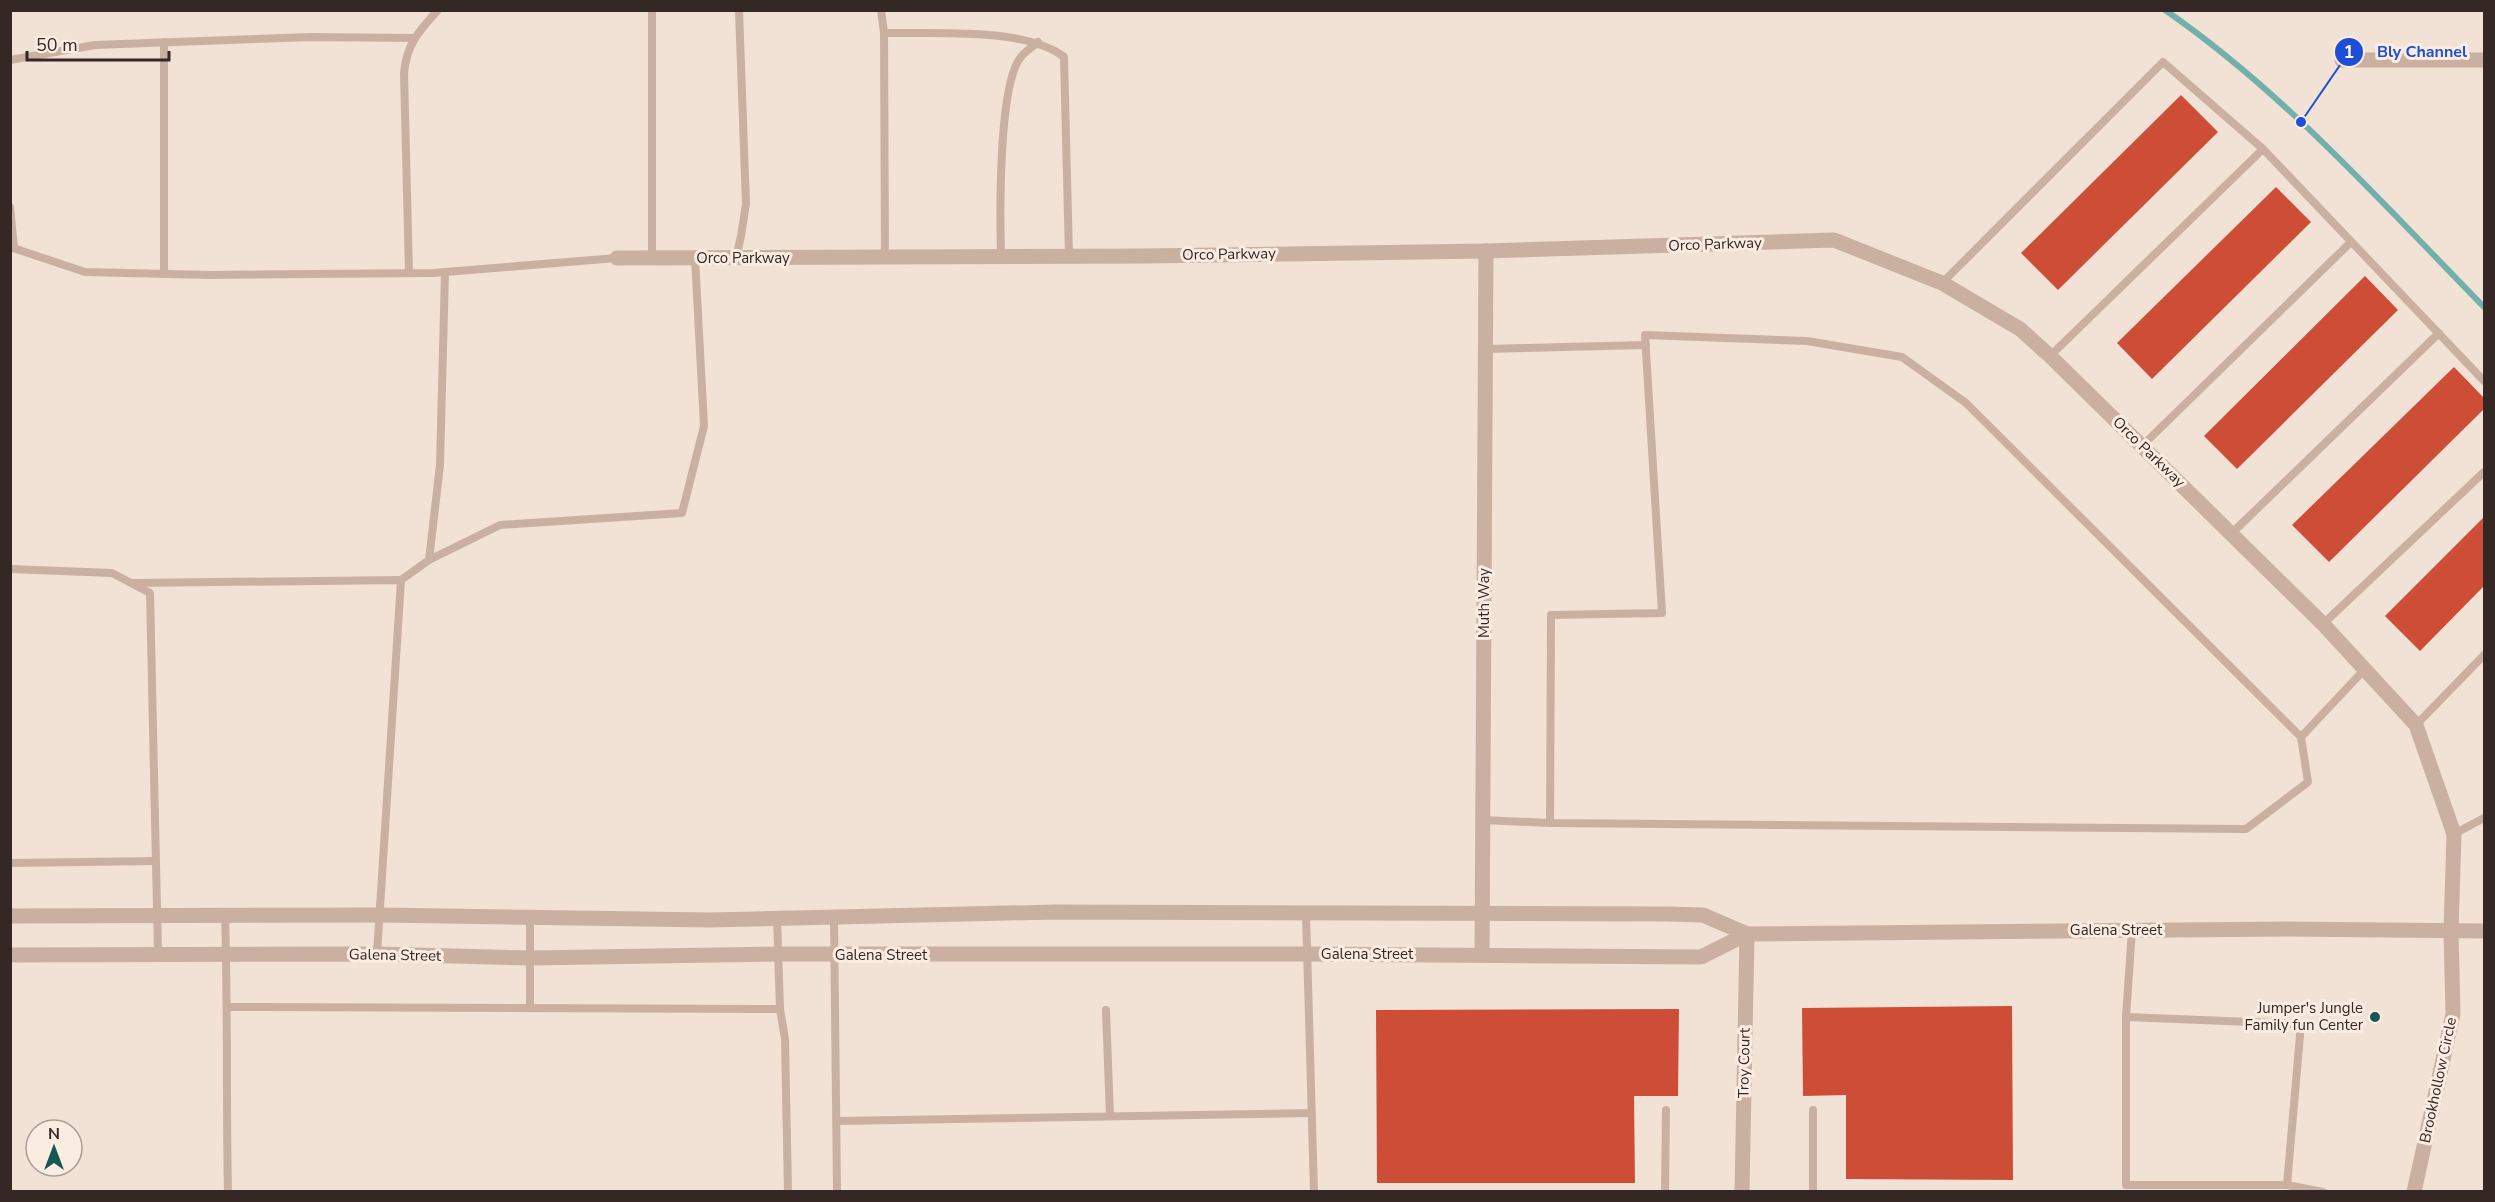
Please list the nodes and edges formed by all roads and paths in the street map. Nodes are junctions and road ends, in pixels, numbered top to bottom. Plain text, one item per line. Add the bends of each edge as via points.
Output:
1 (438, 10) edge
2 (652, 10) edge
3 (739, 10) edge
4 (881, 10) edge
5 (884, 33) junction
6 (415, 38) junction
7 (164, 42) junction
8 (1038, 42) junction
9 (10, 60) edge
10 (2342, 60) dead end
11 (2484, 60) edge
12 (2263, 149) junction
13 (10, 207) edge
14 (2350, 242) junction
15 (12, 247) edge
16 (1486, 251) junction
17 (1001, 256) junction
18 (1069, 256) junction
19 (885, 257) junction
20 (617, 258) joint
21 (652, 258) junction
22 (695, 258) junction
23 (736, 258) junction
24 (445, 272) junction
25 (409, 273) junction
26 (164, 274) junction
27 (1942, 283) junction
28 (2439, 333) junction
29 (1646, 345) junction
30 (1485, 349) junction
31 (2050, 356) junction
32 (2484, 381) edge
33 (2142, 446) junction
34 (2484, 472) edge
35 (2232, 533) junction
36 (429, 560) junction
37 (10, 568) edge
38 (401, 580) junction
39 (132, 583) junction
40 (2323, 624) junction
41 (2484, 655) edge
42 (2365, 669) junction
43 (2416, 725) junction
44 (2301, 737) junction
45 (2484, 818) edge
46 (1483, 820) junction
47 (1550, 823) junction
48 (2454, 834) junction
49 (154, 861) junction
50 (10, 863) edge
51 (1305, 914) junction
52 (156, 915) junction
53 (225, 915) junction
54 (380, 915) junction
55 (1482, 915) junction
56 (10, 916) edge
57 (530, 917) junction
58 (834, 917) junction
59 (777, 918) junction
60 (2132, 930) junction
61 (2451, 931) junction
62 (2484, 931) edge
63 (1747, 934) junction
64 (158, 954) junction
65 (226, 954) junction
66 (378, 954) junction
67 (780, 954) junction
68 (1306, 954) junction
69 (1482, 954) junction
70 (10, 955) edge
71 (835, 955) junction
72 (530, 958) junction
73 (228, 1007) junction
74 (531, 1008) junction
75 (780, 1009) junction
76 (1106, 1010) dead end
77 (2126, 1017) junction
78 (1666, 1110) dead end
79 (1813, 1110) dead end
80 (1310, 1113) junction
81 (1110, 1116) junction
82 (837, 1120) junction
83 (2287, 1185) junction
84 (2124, 1188) edge
85 (228, 1191) edge
86 (788, 1191) edge
87 (837, 1191) edge
88 (1314, 1191) edge
89 (1665, 1191) edge
90 (1742, 1191) edge
91 (1813, 1191) edge
92 (2323, 1191) edge
93 (2414, 1191) edge

1 - 6 lane
2 - 21 lane
3 - 23 lane via 746,204
4 - 5 lane
5 - 8 lane via 992,36
5 - 19 lane
6 - 7 lane
6 - 25 lane via 406,54 404,73
7 - 9 lane via 95,45
7 - 26 lane
8 - 17 lane via 1020,57 1011,81 999,190
8 - 18 lane via 1064,57
10 - 11 street
12 - 14 lane
12 - 27 lane via 2163,62
12 - 31 lane
13 - 15 lane
14 - 28 lane
14 - 33 lane
15 - 26 lane via 85,272
16 - 18 street, Orco Parkway
16 - 27 street, Orco Parkway via 1834,240
16 - 30 street, Muth Way
17 - 18 street, Orco Parkway
17 - 19 street, Orco Parkway
19 - 23 street, Orco Parkway
20 - 21 street, Orco Parkway
20 - 24 lane
21 - 22 street, Orco Parkway
22 - 23 street, Orco Parkway
22 - 36 lane via 704,426 682,513 500,525
24 - 25 lane
24 - 36 lane via 440,465
25 - 26 lane
27 - 31 street, Orco Parkway via 2020,329
28 - 32 lane
28 - 35 lane
29 - 30 lane
29 - 44 lane via 1645,335 1807,340 1902,357 1966,403
29 - 47 lane via 1662,613 1551,615
30 - 46 street, Muth Way
31 - 33 street, Orco Parkway
33 - 35 street, Orco Parkway
34 - 40 lane
35 - 40 street, Orco Parkway
36 - 38 lane
37 - 39 lane via 112,573
38 - 39 lane
38 - 54 lane
39 - 49 lane via 150,593
40 - 42 street, Orco Parkway
41 - 43 lane
42 - 43 street, Orco Parkway
42 - 44 lane
43 - 48 street, Orco Parkway
44 - 47 lane via 2308,782 2246,829
45 - 48 lane
46 - 47 lane
46 - 55 street, Muth Way
48 - 61 street, Orco Parkway
49 - 50 lane
49 - 52 lane
51 - 55 street, Galena Street
51 - 58 street, Galena Street via 1055,912
51 - 68 lane
52 - 53 street, Galena Street
52 - 56 street, Galena Street
52 - 64 lane
53 - 54 street, Galena Street
53 - 65 lane
54 - 57 street, Galena Street
54 - 66 lane
55 - 63 street, Galena Street via 1703,915
55 - 69 street, Muth Way
57 - 59 street, Galena Street
57 - 72 lane
58 - 59 street, Galena Street
58 - 71 lane
59 - 67 lane
60 - 61 street, Galena Street
60 - 63 street, Galena Street
60 - 77 lane
61 - 62 street, Galena Street
61 - 93 street, Brookhollow Circle via 2453,1014
63 - 69 street, Galena Street via 1701,957
63 - 90 street, Troy Court
64 - 65 street, Galena Street
64 - 70 street, Galena Street
65 - 66 street, Galena Street
65 - 73 lane
66 - 72 street, Galena Street
67 - 71 street, Galena Street
67 - 72 street, Galena Street
67 - 75 lane
68 - 69 street, Galena Street
68 - 71 street, Galena Street
68 - 80 lane
71 - 82 lane
72 - 74 lane
73 - 74 lane
73 - 85 lane
74 - 75 lane
75 - 86 lane via 785,1039
76 - 81 lane
77 - 83 lane via 2301,1024
77 - 84 lane
78 - 89 lane
79 - 91 lane
80 - 81 lane
80 - 88 lane
81 - 82 lane
82 - 87 lane
83 - 84 lane
83 - 92 lane

